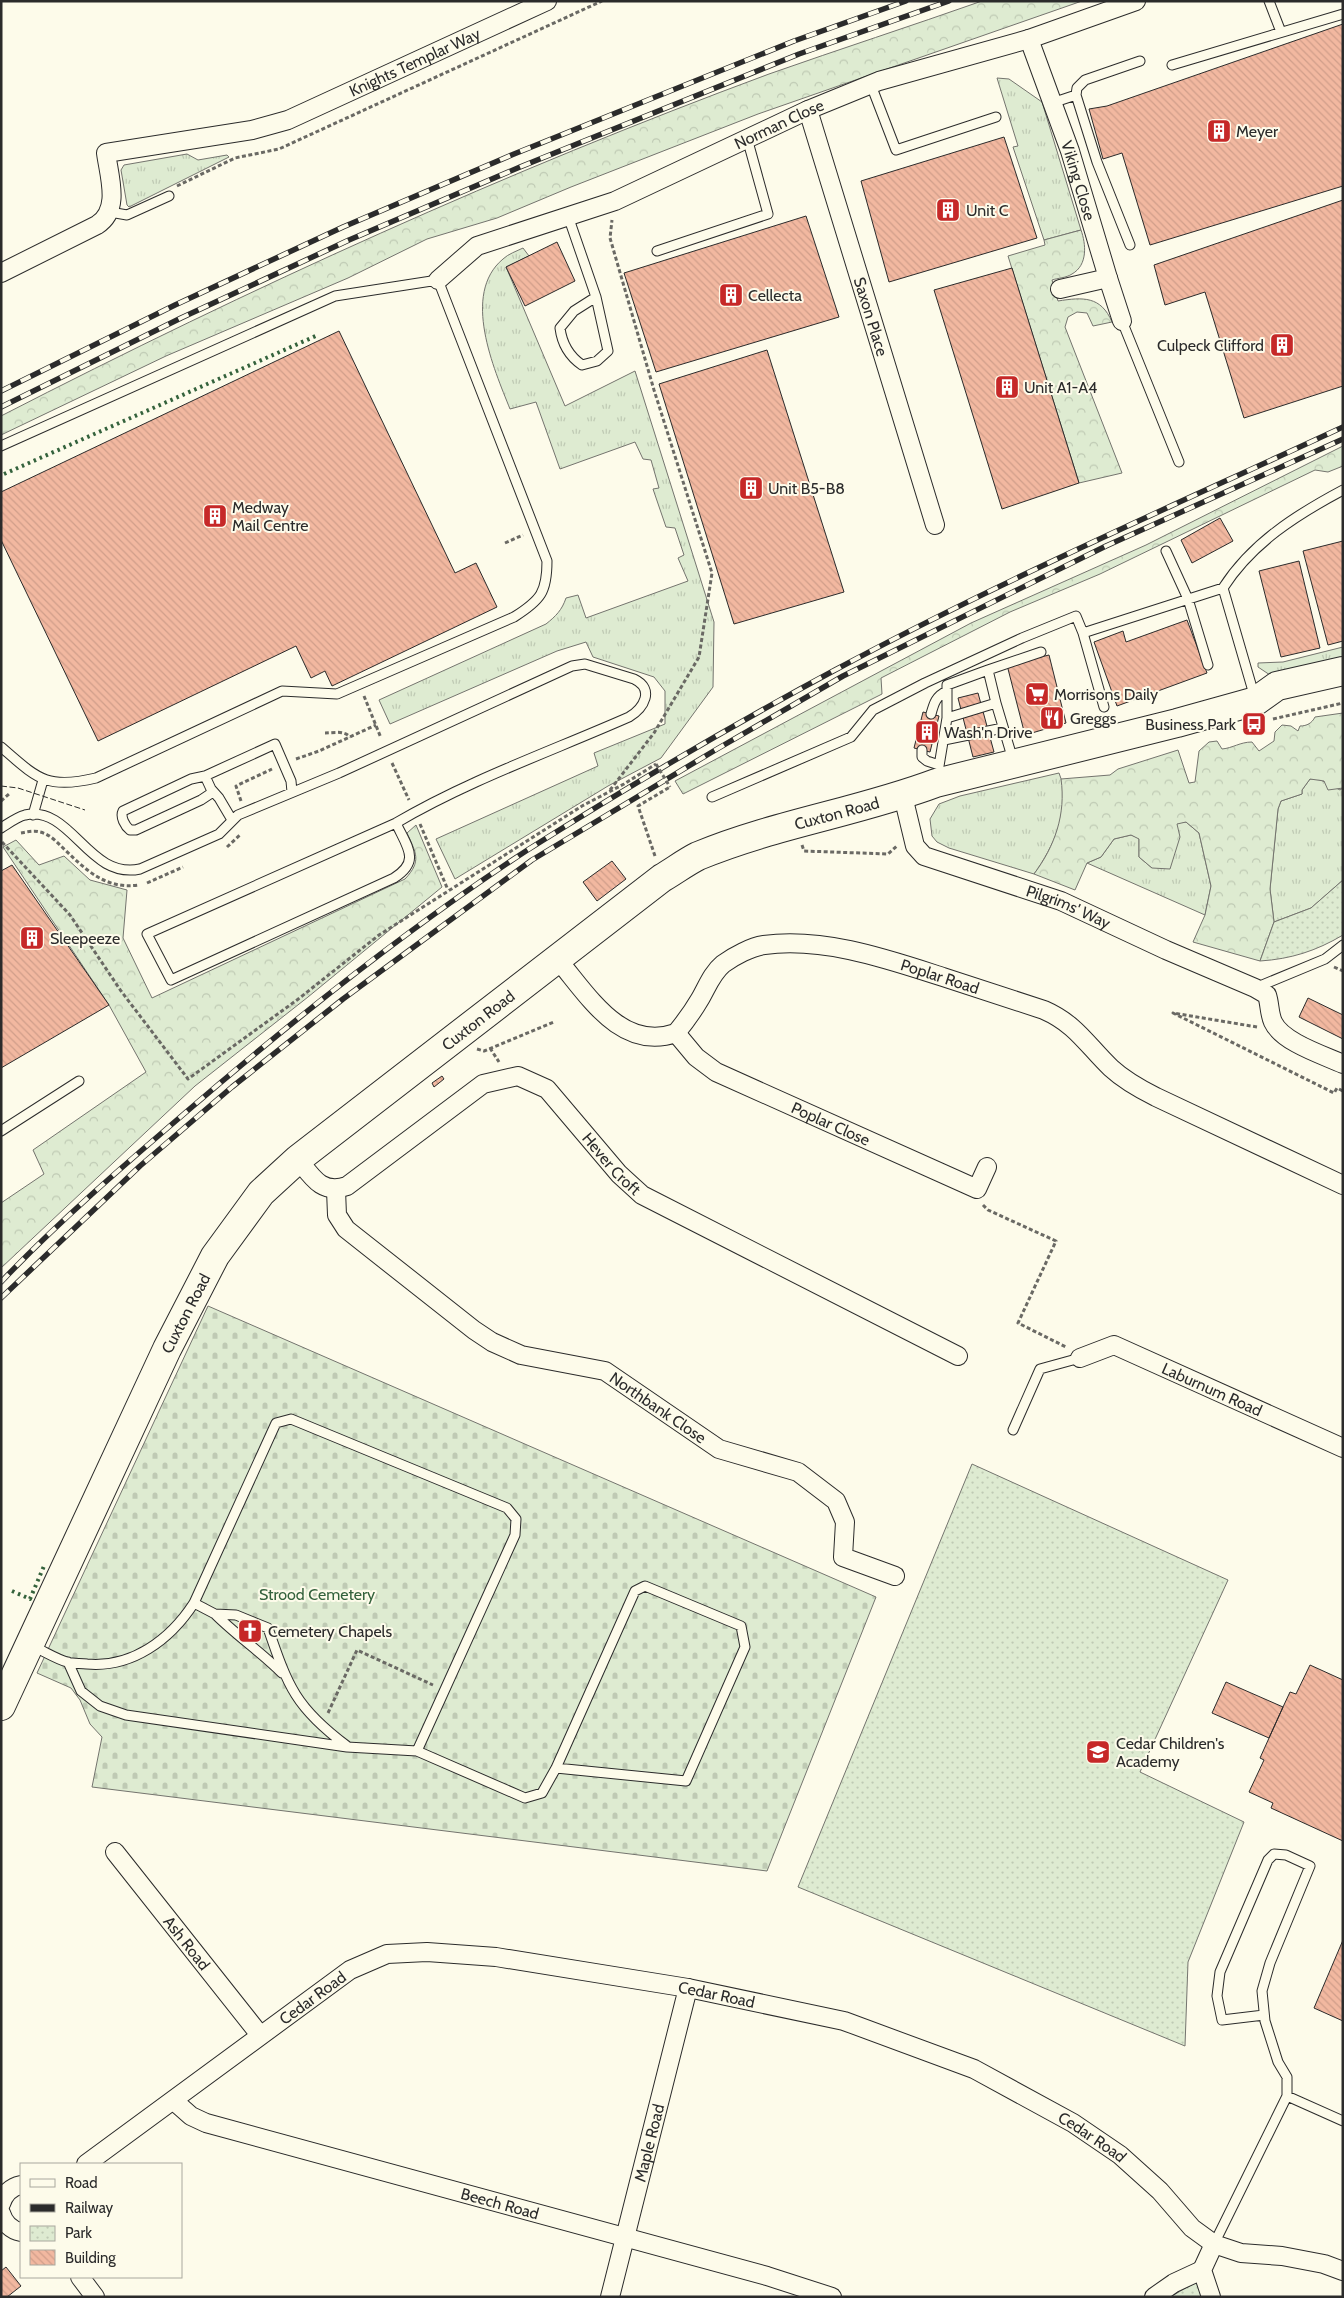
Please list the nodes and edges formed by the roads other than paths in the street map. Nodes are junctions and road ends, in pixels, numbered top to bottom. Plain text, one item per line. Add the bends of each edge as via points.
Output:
1 (547, 1) edge
2 (1136, 1) edge
3 (1269, 1) edge
4 (1343, 14) edge
5 (1281, 32) junction
6 (1029, 38) junction
7 (1140, 61) dead end
8 (1172, 65) dead end
9 (871, 84) junction
10 (1076, 95) junction
11 (1052, 103) junction
12 (808, 110) junction
13 (996, 118) dead end
14 (747, 138) junction
15 (169, 196) road end
16 (110, 212) junction
17 (568, 216) junction
18 (1130, 246) dead end
19 (657, 251) dead end
20 (1, 273) edge
21 (1108, 278) junction
22 (438, 280) junction
23 (1060, 289) dead end
24 (596, 297) junction
25 (1122, 321) joint
26 (1, 446) edge
27 (1179, 462) dead end
28 (1343, 490) edge
29 (935, 525) dead end
30 (1166, 551) dead end
31 (1223, 588) junction
32 (1188, 599) junction
33 (1083, 633) junction
34 (1041, 652) dead end
35 (1208, 665) dead end
36 (988, 670) junction
37 (1343, 671) edge
38 (947, 691) junction
39 (1343, 691) edge
40 (996, 703) junction
41 (1104, 707) dead end
42 (1263, 710) junction
43 (931, 714) dead end
44 (947, 718) junction
45 (1004, 728) junction
46 (944, 740) junction
47 (1, 747) edge
48 (922, 750) dead end
49 (1014, 763) junction
50 (938, 774) junction
51 (204, 776) junction
52 (43, 780) junction
53 (213, 792) junction
54 (292, 792) junction
55 (903, 796) junction
56 (712, 797) dead end
57 (33, 815) junction
58 (232, 820) junction
59 (396, 823) junction
60 (1, 828) edge
61 (1343, 945) edge
62 (558, 960) junction
63 (1261, 991) junction
64 (676, 1033) junction
65 (1343, 1064) edge
66 (79, 1081) dead end
67 (1, 1131) edge
68 (298, 1160) junction
69 (987, 1167) dead end
70 (1343, 1185) edge
71 (336, 1190) junction
72 (958, 1356) dead end
73 (1080, 1358) joint
74 (1013, 1430) dead end
75 (1343, 1448) edge
76 (895, 1576) dead end
77 (194, 1603) junction
78 (215, 1614) junction
79 (30, 1645) junction
80 (68, 1662) junction
81 (284, 1676) junction
82 (1, 1706) edge
83 (347, 1747) junction
84 (417, 1751) junction
85 (556, 1768) junction
86 (115, 1852) dead end
87 (688, 1988) junction
88 (1264, 2015) junction
89 (260, 2035) junction
90 (1287, 2096) junction
91 (174, 2101) junction
92 (1343, 2121) edge
93 (87, 2163) edge
94 (11, 2183) edge
95 (1, 2204) edge
96 (3, 2221) edge
97 (20, 2232) edge
98 (625, 2238) junction
99 (1214, 2244) junction
100 (1202, 2270) junction
101 (1343, 2271) edge
102 (81, 2278) edge
103 (95, 2297) edge
104 (610, 2297) edge
105 (832, 2297) edge
106 (1154, 2297) edge
107 (1212, 2297) edge

1 - 16 street, Knights Templar Way via 297,117 252,130 106,153 112,200
2 - 6 street, Norman Close
3 - 5 lane
4 - 5 lane
5 - 8 lane
6 - 9 street, Norman Close
6 - 11 street, Viking Close
7 - 10 lane via 1085,80 1076,88
9 - 12 street, Norman Close
9 - 13 lane via 896,150
10 - 11 lane
10 - 18 lane via 1097,162
11 - 21 street, Viking Close via 1070,151
12 - 14 street, Norman Close
12 - 29 street, Saxon Place
14 - 17 street, Norman Close via 615,201
14 - 19 lane via 768,214
15 - 16 lane via 127,216
16 - 20 street via 98,225
17 - 22 street, Norman Close via 476,246
17 - 24 lane
21 - 23 street
21 - 25 street, Viking Close
22 - 26 lane via 335,296
22 - 52 lane via 547,560 547,583 534,605 514,617 337,694 282,691 96,778 67,783
24 - 24 lane via 574,310 560,328 562,340 573,359 582,365 597,361 608,351
25 - 27 lane
28 - 31 lane via 1310,507 1266,538 1237,566
30 - 32 lane
31 - 32 lane
31 - 42 lane
32 - 33 lane
32 - 35 lane
33 - 41 lane
33 - 56 lane via 1076,616 1022,638 925,682 873,710 851,737
34 - 36 lane
36 - 38 lane via 947,685
36 - 40 lane
37 - 42 main road, Cuxton Road via 1277,686
38 - 43 lane via 935,701
38 - 44 lane
39 - 42 main road, Cuxton Road via 1280,702
40 - 44 lane
40 - 45 lane
42 - 49 main road, Cuxton Road via 1177,723
44 - 46 lane
45 - 46 lane
45 - 49 lane
46 - 50 lane
47 - 52 lane
48 - 50 lane via 922,757
49 - 50 main road, Cuxton Road
50 - 55 main road, Cuxton Road
51 - 53 lane
51 - 53 lane via 124,810 122,815 127,827 136,830
51 - 54 lane via 275,744 291,781
52 - 57 lane
53 - 58 lane
54 - 58 lane
54 - 59 lane via 577,665 585,664 634,680 644,689 643,705 629,717 414,812
55 - 62 main road, Cuxton Road via 756,836 697,857 662,878
55 - 63 street, Pilgrims' Way via 915,846 928,858 1061,901
57 - 58 lane via 58,823 105,864 126,870 144,867 219,834
57 - 60 lane via 21,817
59 - 59 lane via 147,934 171,980 394,878 405,870 410,861
61 - 63 lane via 1325,959
62 - 64 street via 619,1027 648,1035
62 - 68 main road, Cuxton Road
63 - 65 street via 1279,1031
64 - 69 street, Poplar Close via 696,1057 716,1072 977,1188
64 - 70 street, Poplar Road via 722,965 741,954 762,945 789,943 860,953 923,970 1060,1017 1130,1083
66 - 67 lane
68 - 71 street via 316,1180
68 - 79 main road, Cuxton Road via 261,1193 215,1256 167,1349
71 - 72 street, Hever Croft via 347,1186 483,1084 518,1076 547,1089 618,1174 642,1195
71 - 76 street, Northbank Close via 337,1216 346,1229 474,1330 521,1355 605,1371 719,1449 798,1472 836,1501 845,1522 843,1557
73 - 74 lane via 1040,1369
73 - 75 street, Laburnum Road via 1114,1345
77 - 78 lane
77 - 80 lane via 183,1621 157,1645 129,1659 97,1665
77 - 84 lane via 276,1423 291,1419 506,1508 516,1518 515,1535
78 - 81 lane
78 - 81 lane via 236,1615 268,1628
79 - 80 lane
79 - 82 main road, Cuxton Road
80 - 83 lane via 81,1691 100,1706 126,1715
81 - 83 lane via 301,1705
83 - 84 lane
84 - 85 lane via 525,1798 542,1793
85 - 85 lane via 635,1591 645,1586 741,1626 745,1647 686,1781
86 - 89 street, Ash Road
87 - 89 street, Cedar Road via 496,1957 427,1952 387,1954 350,1970
87 - 98 street, Maple Road
87 - 99 street, Cedar Road via 844,2020 974,2069 1073,2123 1120,2155 1160,2191 1192,2228
88 - 88 lane via 1262,1991 1270,1964 1310,1866 1286,1854 1274,1854 1268,1860 1220,1972 1217,1996 1222,2020
88 - 90 lane via 1278,2062 1287,2077
89 - 91 street, Cedar Road
90 - 92 lane
90 - 99 lane
91 - 93 street, Cedar Road
91 - 98 street, Beech Road via 191,2116 206,2123
94 - 95 street
96 - 97 street via 11,2229
98 - 104 street, Maple Road
98 - 105 street, Beech Road
99 - 100 street
99 - 101 street, Cedar Road via 1241,2253 1282,2256
100 - 106 street
100 - 107 street
102 - 103 street

